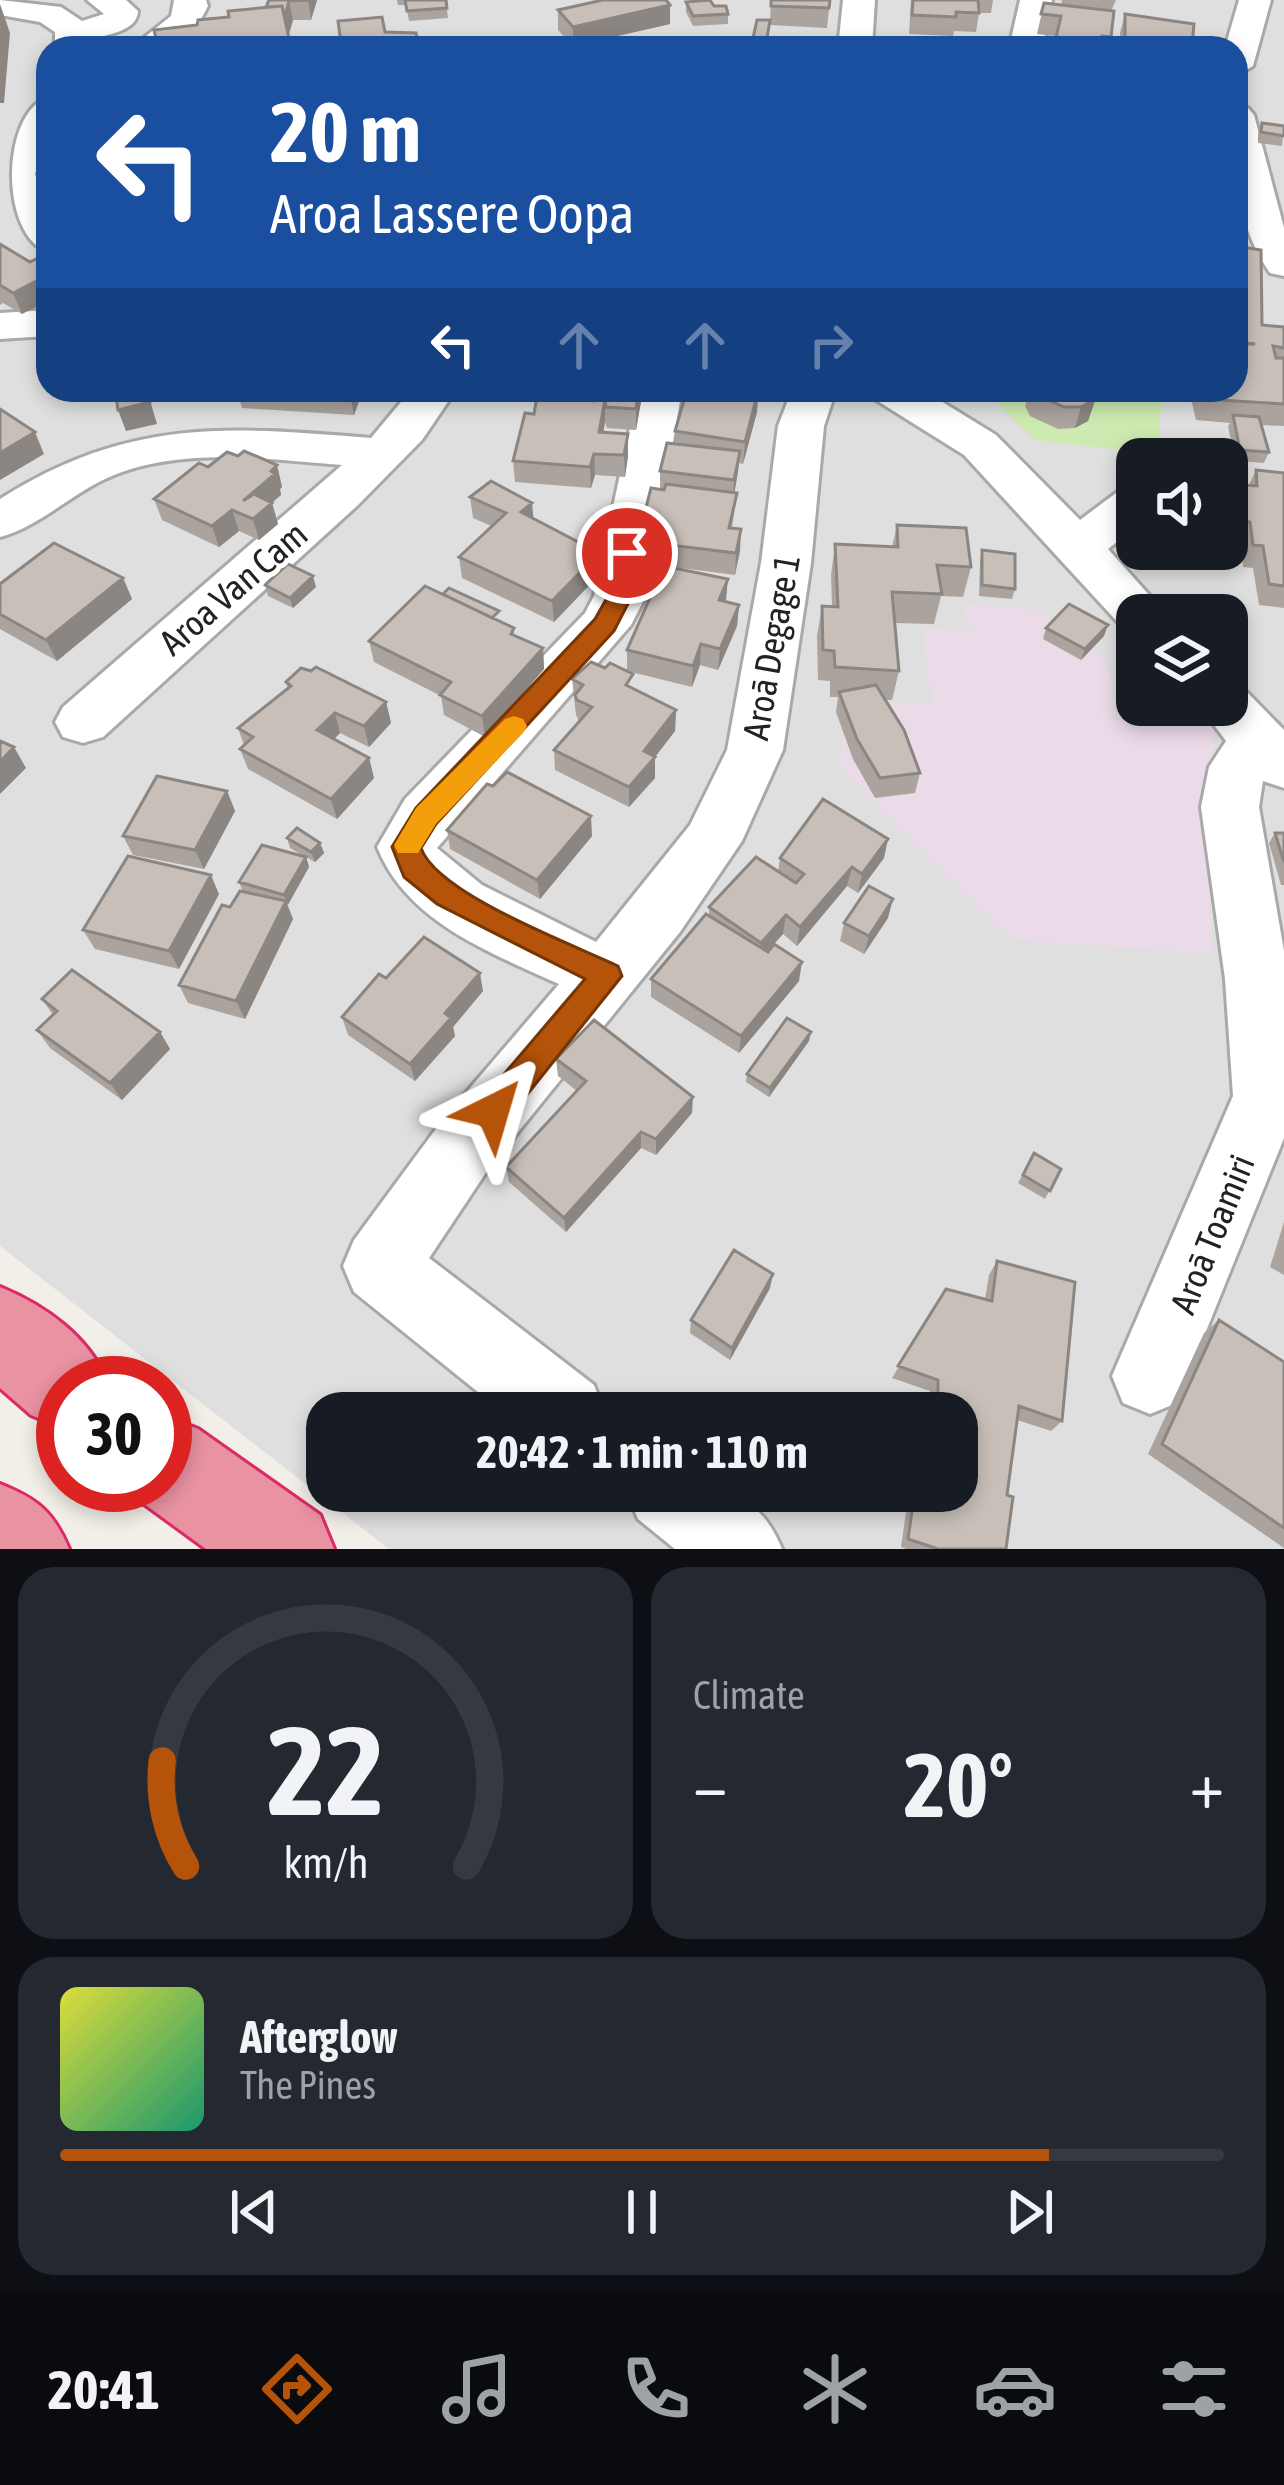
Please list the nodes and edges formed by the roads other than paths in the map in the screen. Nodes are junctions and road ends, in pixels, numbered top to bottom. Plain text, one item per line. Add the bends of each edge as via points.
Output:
1 (103, 0) edge
2 (190, 0) edge
3 (859, 0) edge
4 (1036, 0) edge
5 (1256, 0) edge
6 (0, 5) edge
7 (69, 36) edge
8 (85, 36) edge
9 (165, 36) edge
10 (856, 36) edge
11 (1028, 36) edge
12 (1245, 36) edge
13 (36, 122) edge
14 (1248, 161) edge
15 (11, 203) edge
16 (36, 228) edge
17 (1284, 264) edge
18 (36, 324) edge
19 (0, 326) edge
20 (427, 402) edge
21 (657, 402) edge
22 (810, 402) edge
23 (911, 402) edge
24 (382, 454) junction
25 (1116, 517) edge
26 (0, 521) edge
27 (1077, 548) junction
28 (1121, 594) edge
29 (83, 722) dead end
30 (1256, 738) edge
31 (607, 976) junction
32 (0, 1331) edge
33 (36, 1361) edge
34 (1150, 1376) dead end
35 (539, 1392) edge
36 (192, 1481) edge
37 (693, 1512) edge
38 (0, 1531) edge
39 (21, 1549) edge
40 (286, 1549) edge
41 (741, 1549) edge

1 - 8 street via 122,11 122,20
2 - 9 street via 184,22
3 - 10 street
4 - 11 street
5 - 12 street
6 - 7 street via 50,14
13 - 15 street via 15,166
14 - 17 street via 1268,238
15 - 16 street
18 - 19 street
20 - 24 street, Aroa Van Cam
21 - 31 street via 620,596 605,625 406,847 414,869 447,896
22 - 31 street, Aroā Degage 1 via 755,750 712,841
23 - 27 street via 980,445
24 - 26 street via 226,445 123,456
24 - 29 street, Aroa Van Cam
25 - 27 street
27 - 28 street
30 - 34 street, Aroā Toamiri via 1237,767 1230,807 1267,1096
31 - 35 street, Aroā Degage 1 via 465,1145 380,1266
32 - 33 highway
36 - 40 highway
37 - 41 street
38 - 39 highway

